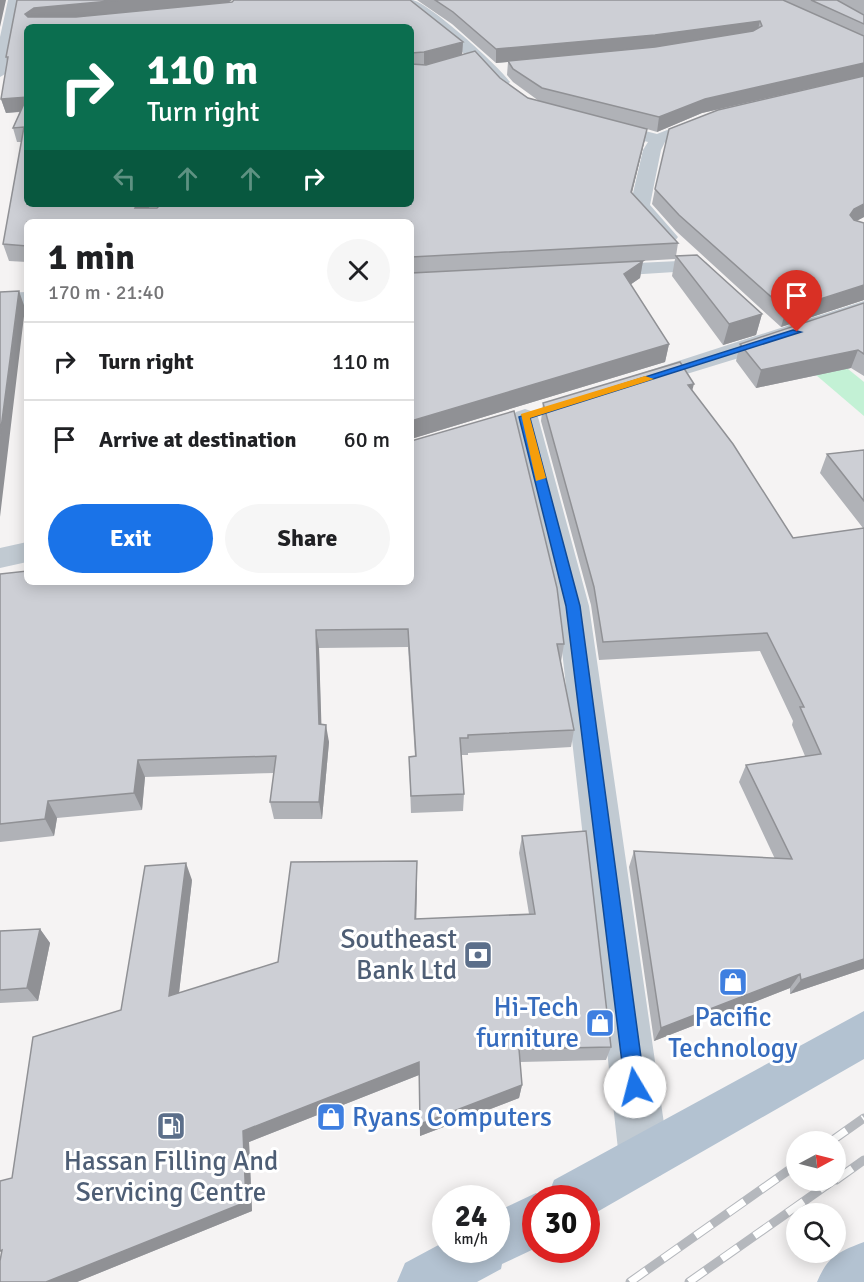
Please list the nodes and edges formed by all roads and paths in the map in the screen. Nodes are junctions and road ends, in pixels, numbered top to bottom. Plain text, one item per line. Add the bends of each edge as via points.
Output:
1 (14, 0) edge
2 (411, 0) edge
3 (24, 28) edge
4 (9, 30) junction
5 (475, 58) junction
6 (455, 63) edge
7 (515, 68) edge
8 (492, 70) junction
9 (0, 73) edge
10 (515, 93) edge
11 (730, 113) edge
12 (585, 120) edge
13 (658, 139) junction
14 (699, 266) junction
15 (573, 273) edge
16 (716, 282) edge
17 (24, 299) edge
18 (0, 300) edge
19 (864, 308) edge
20 (616, 388) edge
21 (525, 416) dead end
22 (24, 553) edge
23 (0, 558) edge
24 (864, 1034) edge
25 (644, 1158) junction
26 (596, 1185) edge
27 (458, 1263) edge
28 (864, 1268) edge
29 (424, 1282) edge
30 (844, 1282) edge

1 - 4 street
2 - 5 street
3 - 4 street
4 - 9 street
5 - 6 street
5 - 8 street
7 - 8 street
8 - 10 street
11 - 13 street
12 - 13 street
13 - 14 street via 640,206
14 - 15 street
14 - 16 street
17 - 18 street
19 - 20 street via 767,331
21 - 25 street via 573,606
22 - 23 street
24 - 25 main road
25 - 26 main road
27 - 29 main road
28 - 30 main road

